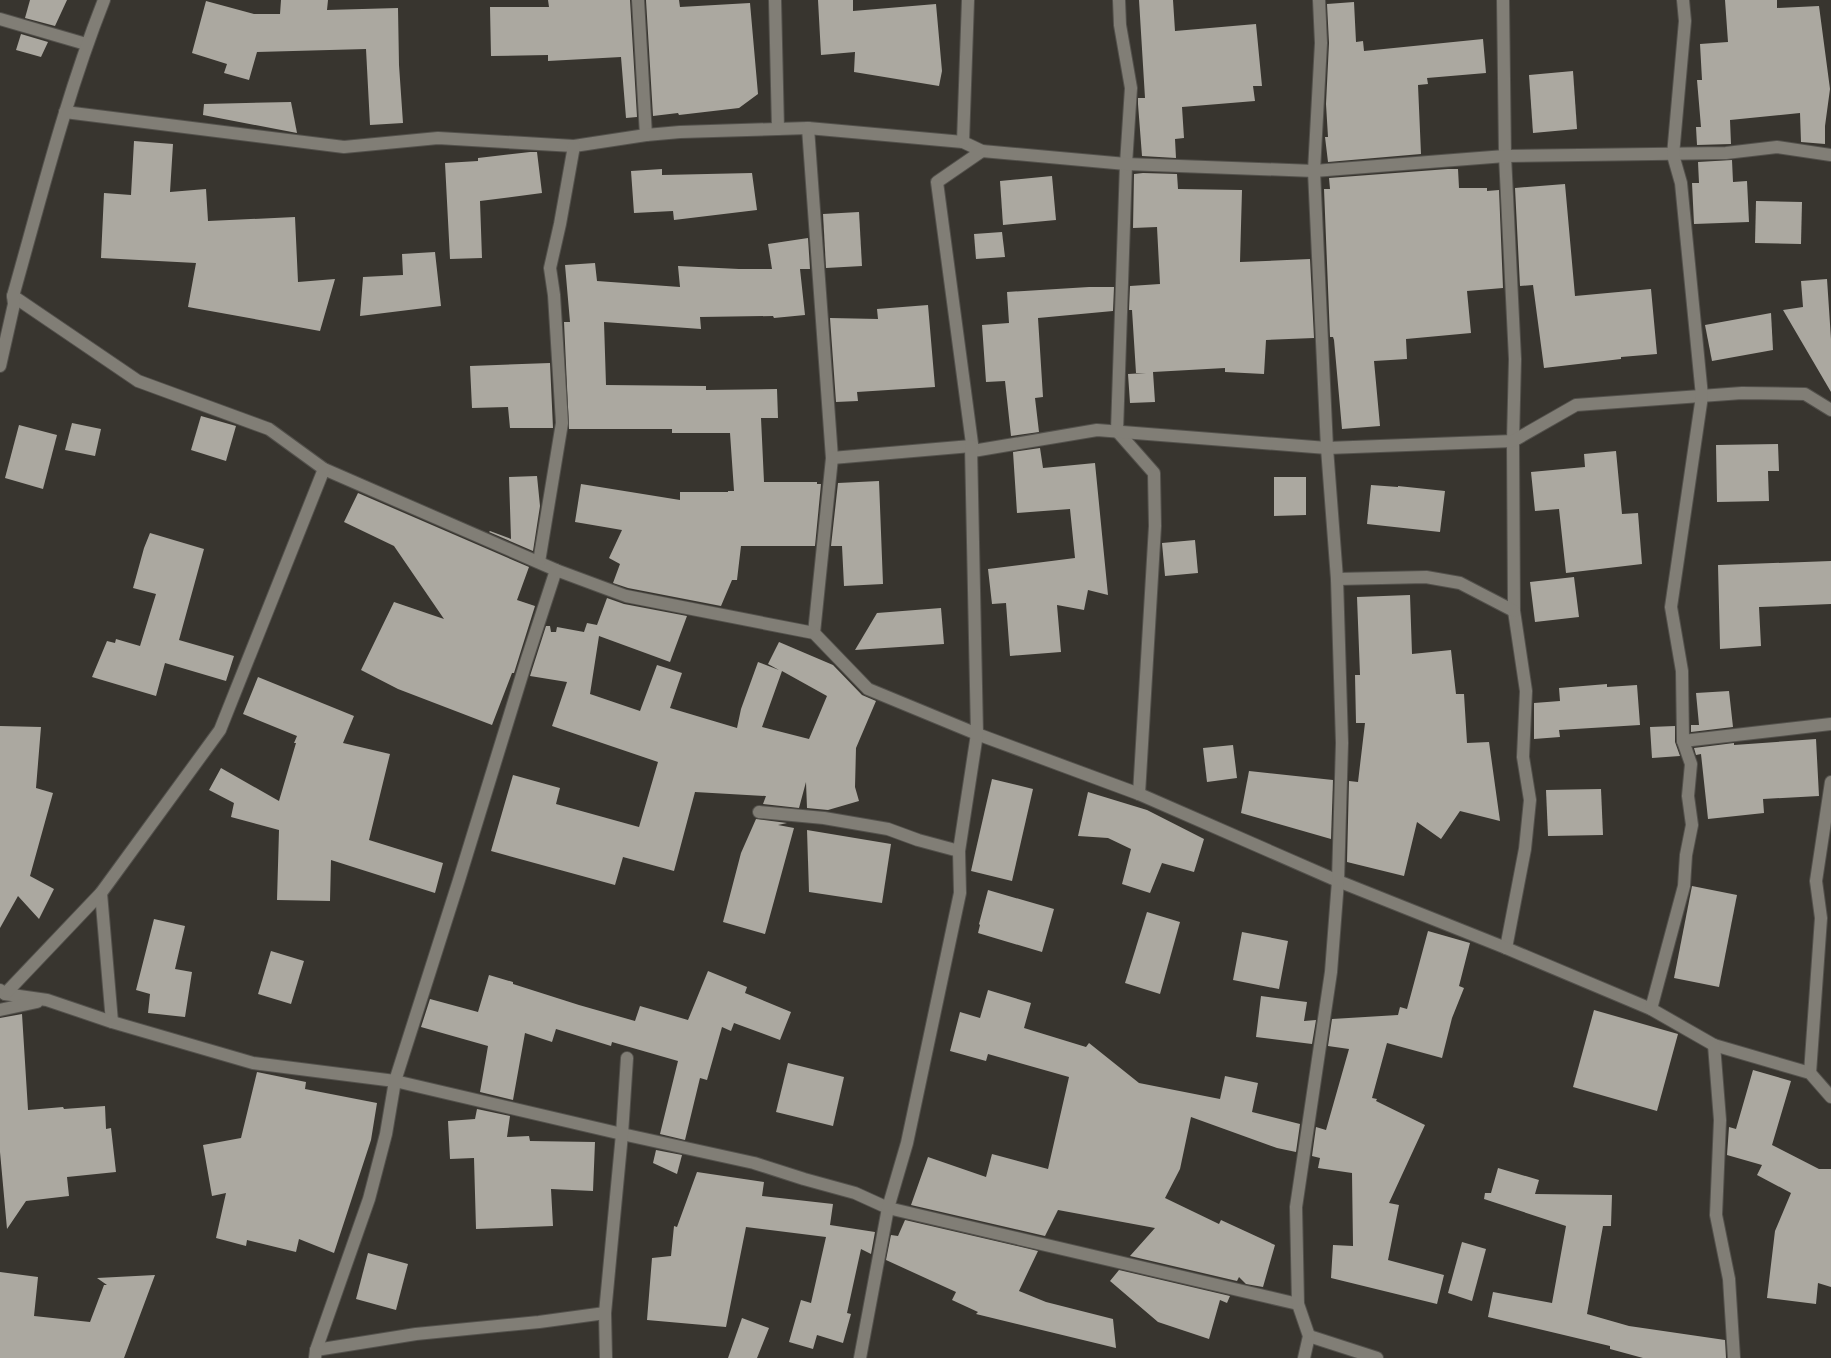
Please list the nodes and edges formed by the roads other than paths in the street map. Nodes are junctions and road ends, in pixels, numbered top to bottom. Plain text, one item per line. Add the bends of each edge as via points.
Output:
1 (104, 0) edge
2 (638, 0) edge
3 (775, 0) edge
4 (968, 0) edge
5 (1119, 0) edge
6 (1319, 0) edge
7 (1503, 0) edge
8 (1683, 0) edge
9 (0, 19) edge
10 (86, 44) junction
11 (65, 112) junction
12 (808, 128) junction
13 (778, 129) junction
14 (646, 135) junction
15 (962, 142) junction
16 (574, 146) junction
17 (982, 152) junction
18 (1673, 155) junction
19 (1831, 155) edge
20 (1505, 156) junction
21 (1126, 164) junction
22 (1314, 171) junction
23 (14, 300) junction
24 (0, 312) edge
25 (0, 366) edge
26 (1702, 396) junction
27 (1831, 410) edge
28 (1117, 431) junction
29 (1513, 441) junction
30 (972, 448) junction
31 (1326, 448) junction
32 (832, 458) junction
33 (324, 468) junction
34 (539, 562) junction
35 (556, 570) junction
36 (1337, 579) junction
37 (1514, 611) junction
38 (814, 633) junction
39 (1831, 724) edge
40 (977, 734) junction
41 (1683, 741) junction
42 (1831, 782) edge
43 (1139, 794) junction
44 (759, 812) dead end
45 (960, 851) junction
46 (1338, 881) junction
47 (101, 893) junction
48 (1506, 948) junction
49 (2, 992) edge
50 (48, 1000) junction
51 (1650, 1009) junction
52 (0, 1010) edge
53 (112, 1022) junction
54 (1714, 1045) junction
55 (627, 1058) dead end
56 (1810, 1073) junction
57 (395, 1081) junction
58 (1831, 1097) edge
59 (622, 1134) junction
60 (888, 1208) junction
61 (1298, 1304) junction
62 (605, 1313) junction
63 (1309, 1336) junction
64 (315, 1354) edge
65 (606, 1358) edge
66 (860, 1358) edge
67 (1304, 1358) edge
68 (1377, 1358) edge
69 (1734, 1358) edge

1 - 10 street
2 - 14 street
3 - 13 street
4 - 15 street
5 - 21 street via 1131,88
6 - 22 street via 1322,43
7 - 20 street
8 - 18 street via 1685,21
9 - 10 street
10 - 11 street
11 - 16 street via 344,147 438,138
11 - 23 street
12 - 13 street
12 - 15 street
12 - 32 street
13 - 14 street
14 - 16 street
15 - 17 street
16 - 34 street via 550,268 562,423
17 - 21 street
17 - 30 street via 937,182
18 - 19 street via 1777,147
18 - 20 street
18 - 26 street via 1681,183
20 - 22 street
20 - 29 street via 1515,359
21 - 22 street
21 - 28 street
22 - 31 street
23 - 24 street
23 - 25 street
23 - 33 street via 138,381 269,429
26 - 27 street via 1806,394
26 - 29 street via 1576,405
26 - 41 street via 1671,607 1682,671
28 - 30 street via 1097,430
28 - 31 street
28 - 43 street via 1154,473 1156,526
29 - 31 street
29 - 37 street
30 - 32 street
30 - 40 street
31 - 36 street
32 - 38 street
33 - 34 street
33 - 47 street via 220,730
34 - 35 street
35 - 38 street via 626,596
35 - 57 street
36 - 37 street via 1426,577 1460,584
36 - 46 street via 1342,743
37 - 48 street via 1526,691 1523,757 1530,800 1525,849
38 - 40 street via 868,689
39 - 41 street
40 - 43 street
40 - 45 street
41 - 51 street via 1691,764 1688,796 1692,825 1684,886
42 - 56 street via 1816,881 1821,918
43 - 46 street
44 - 45 street via 824,818 888,829
45 - 60 street via 960,893 908,1143
46 - 48 street
46 - 61 street via 1331,972 1296,1206
47 - 49 street
47 - 53 street
48 - 51 street
49 - 50 street
50 - 52 street
50 - 53 street
51 - 54 street
53 - 57 street via 252,1063
54 - 56 street
54 - 69 street via 1720,1120 1716,1215 1730,1279
55 - 59 street
56 - 58 street
57 - 59 street
57 - 64 street via 386,1134 369,1200
59 - 60 street via 754,1162 855,1193
59 - 62 street
60 - 61 street
60 - 66 street
61 - 63 street
62 - 64 street via 416,1334
62 - 65 street
63 - 67 street
63 - 68 street

